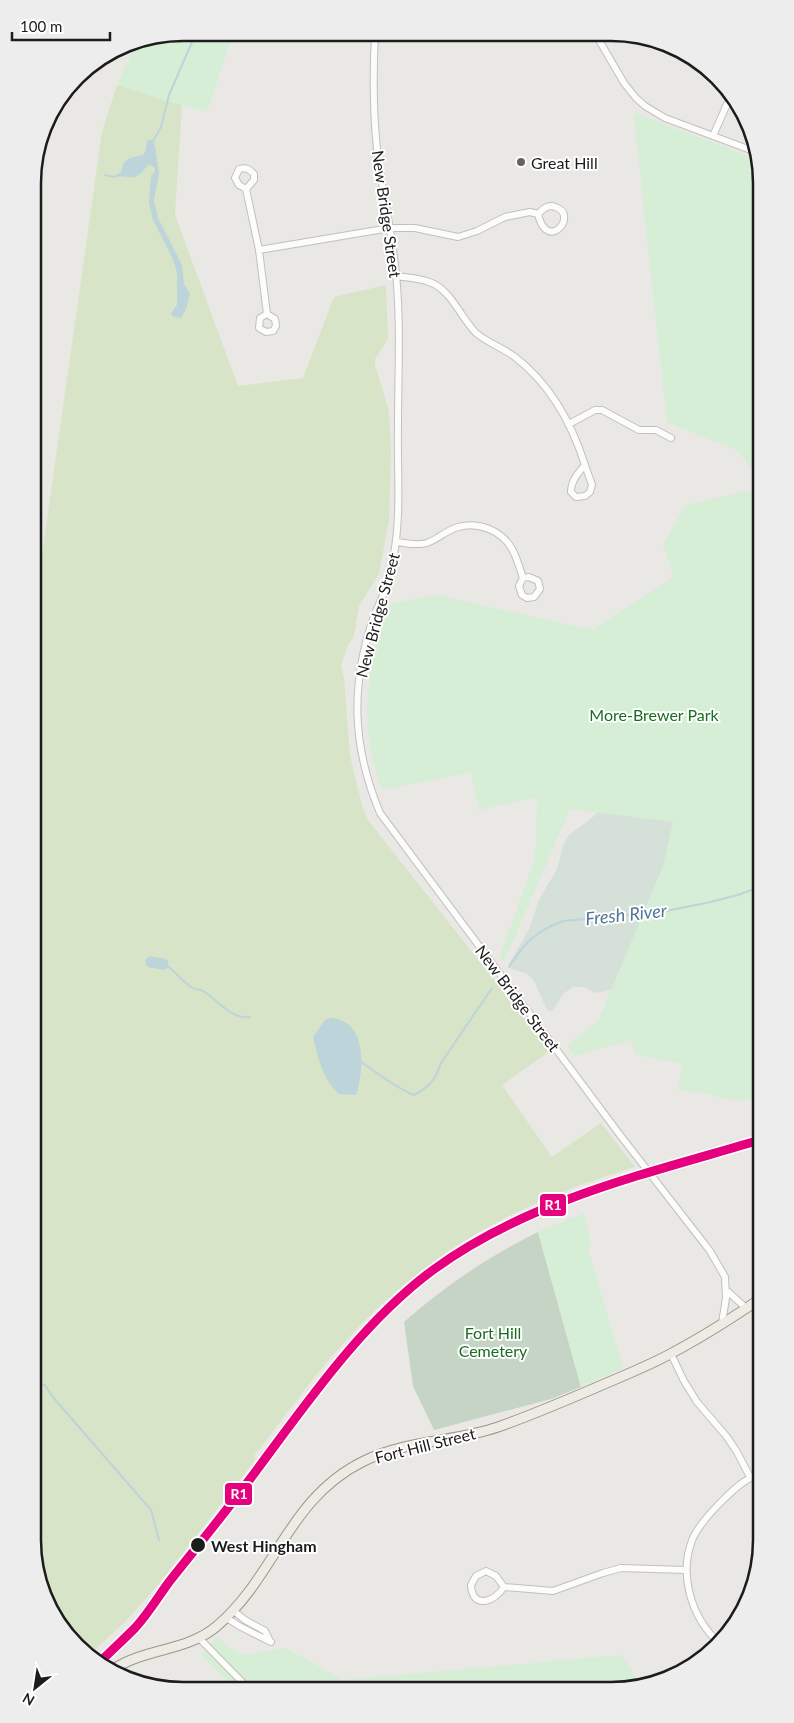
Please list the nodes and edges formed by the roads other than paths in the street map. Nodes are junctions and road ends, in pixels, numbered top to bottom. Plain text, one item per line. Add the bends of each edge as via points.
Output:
1 (375, 41) edge
2 (600, 41) edge
3 (727, 103) edge
4 (713, 136) junction
5 (748, 149) edge
6 (246, 189) dead end
7 (538, 214) junction
8 (390, 228) junction
9 (259, 250) junction
10 (396, 276) junction
11 (267, 314) dead end
12 (569, 424) junction
13 (671, 438) dead end
14 (585, 465) junction
15 (396, 542) junction
16 (523, 578) dead end
17 (726, 1290) junction
18 (752, 1304) edge
19 (746, 1308) junction
20 (722, 1323) junction
21 (670, 1354) junction
22 (750, 1477) joint
23 (686, 1570) junction
24 (504, 1587) junction
25 (234, 1610) junction
26 (227, 1618) junction
27 (713, 1637) edge
28 (200, 1638) junction
29 (119, 1666) edge
30 (242, 1682) edge

1 - 8 street, New Bridge Street via 377,141
2 - 4 street via 624,83 641,103 665,118
3 - 4 street
4 - 5 street
6 - 9 street
7 - 7 street via 540,224 549,231 560,229 565,219 560,208 554,206 548,206
7 - 8 street via 530,212 505,217 458,237 415,228
8 - 9 street
8 - 10 street, New Bridge Street
9 - 11 street
10 - 12 street via 427,281 446,294 476,332 534,373
10 - 15 street, New Bridge Street via 400,346 400,470
12 - 13 street via 595,410 602,410 639,430 656,430
12 - 14 street
14 - 14 street via 571,487 576,497 585,496 592,486
15 - 16 street via 428,542 459,526 478,525 497,532 506,540
15 - 17 street, New Bridge Street via 389,579 374,616 359,672 357,696 361,756 380,813 710,1251 725,1277
17 - 19 street
17 - 20 street, New Bridge Street
18 - 19 main road, Fort Hill Street
19 - 20 main road, Fort Hill Street
20 - 21 main road, Fort Hill Street
21 - 22 street via 697,1402 737,1452
21 - 25 main road, Fort Hill Street via 587,1392 504,1424 380,1454 348,1469 309,1503
22 - 23 street via 703,1522 694,1538
23 - 24 street via 621,1568 553,1590
23 - 27 street via 698,1615
24 - 24 street via 496,1576 486,1571 476,1576 471,1585 473,1594 486,1602 495,1598
25 - 26 main road, Fort Hill Street
25 - 26 street via 265,1631 271,1642
26 - 28 main road, Fort Hill Street
28 - 29 main road, Fort Hill Street via 134,1658
28 - 30 street

